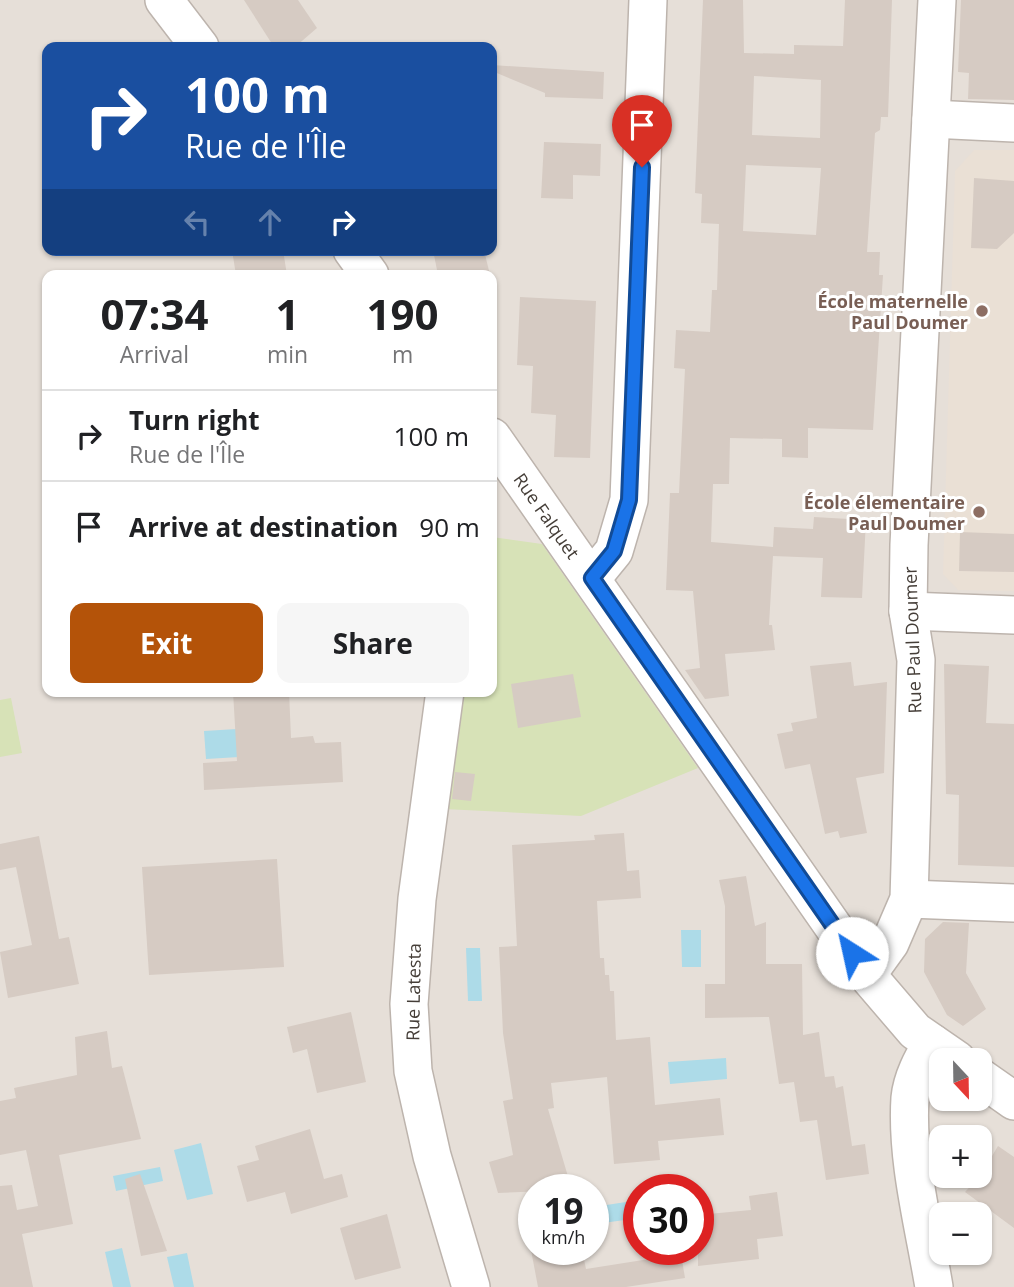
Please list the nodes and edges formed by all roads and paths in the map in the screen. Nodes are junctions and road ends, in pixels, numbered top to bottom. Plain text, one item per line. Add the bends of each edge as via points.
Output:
1 (164, 0) edge
2 (648, 0) edge
3 (937, 0) edge
4 (196, 42) edge
5 (931, 119) junction
6 (1014, 123) edge
7 (499, 460) edge
8 (592, 578) junction
9 (908, 611) junction
10 (1014, 615) edge
11 (444, 697) edge
12 (909, 899) junction
13 (1014, 902) edge
14 (867, 975) junction
15 (939, 1048) edge
16 (929, 1061) edge
17 (992, 1085) edge
18 (1014, 1101) edge
19 (471, 1287) edge
20 (934, 1287) edge

1 - 4 street
2 - 8 street via 629,500 614,551
3 - 5 street, Rue Paul Doumer
5 - 6 street
5 - 9 street, Rue Paul Doumer
7 - 8 street, Rue Falquet
8 - 14 street, Rue Falquet
9 - 10 street
9 - 12 street, Rue Paul Doumer via 916,660
11 - 19 street, Rue Latesta via 417,898 409,1004 413,1070 432,1156
12 - 13 street
12 - 14 street, Rue Paul Doumer via 890,943
14 - 15 street, Rue Falquet via 915,1031
16 - 20 street via 918,1068 910,1097 913,1160
17 - 18 street

